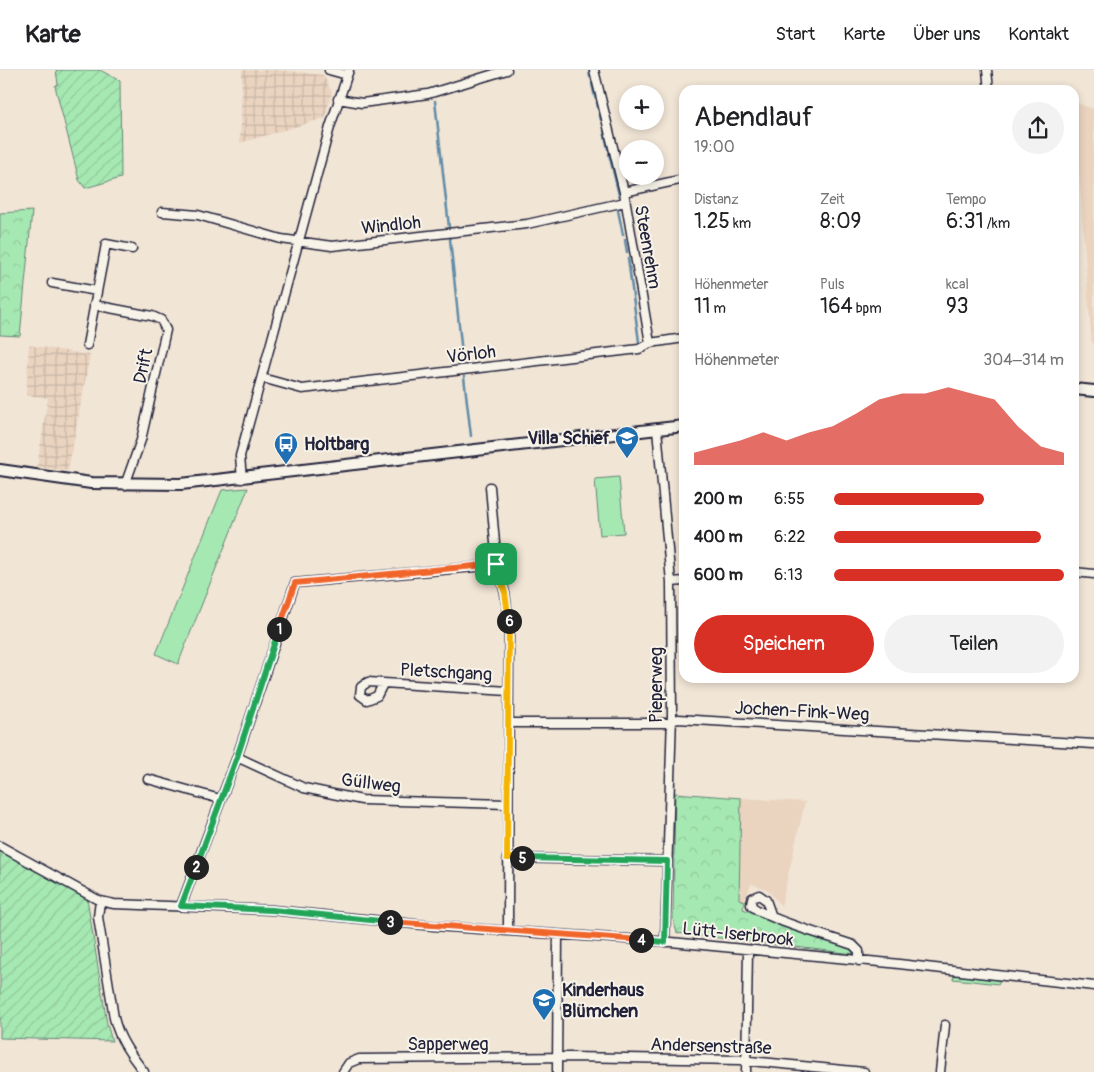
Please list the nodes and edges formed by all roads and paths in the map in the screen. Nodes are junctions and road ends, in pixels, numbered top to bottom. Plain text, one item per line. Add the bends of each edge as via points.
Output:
1 (329, 70) edge
2 (507, 70) edge
3 (594, 70) edge
4 (987, 70) edge
5 (348, 73) edge
6 (485, 73) edge
7 (988, 85) edge
8 (338, 100) junction
9 (679, 180) edge
10 (624, 192) junction
11 (625, 202) junction
12 (162, 212) dead end
13 (300, 241) junction
14 (132, 249) dead end
15 (52, 283) dead end
16 (97, 291) junction
17 (94, 305) junction
18 (679, 339) edge
19 (650, 343) junction
20 (87, 345) dead end
21 (262, 378) junction
22 (1079, 390) edge
23 (1094, 391) edge
24 (679, 427) edge
25 (657, 429) junction
26 (0, 470) edge
27 (242, 479) junction
28 (125, 484) junction
29 (490, 487) dead end
30 (496, 564) junction
31 (1079, 572) edge
32 (1094, 574) edge
33 (679, 581) edge
34 (671, 582) junction
35 (383, 684) dead end
36 (508, 691) junction
37 (671, 721) junction
38 (509, 723) junction
39 (1094, 744) edge
40 (237, 757) junction
41 (148, 778) dead end
42 (220, 799) junction
43 (508, 804) junction
44 (0, 846) edge
45 (507, 858) junction
46 (667, 861) junction
47 (100, 901) junction
48 (181, 906) junction
49 (772, 917) dead end
50 (508, 931) junction
51 (558, 935) junction
52 (665, 942) junction
53 (748, 950) junction
54 (859, 960) junction
55 (1094, 986) edge
56 (945, 1024) dead end
57 (557, 1058) junction
58 (747, 1060) junction
59 (344, 1071) edge
60 (144, 1072) edge
61 (557, 1072) edge
62 (746, 1072) edge
63 (864, 1072) edge
64 (940, 1072) edge

1 - 5 street
2 - 6 street
3 - 10 street, Steenrehm
4 - 7 street
5 - 8 street
6 - 8 street via 428,94 362,103
8 - 13 street
9 - 10 street
10 - 11 street, Steenrehm
11 - 13 street, Windloh via 527,224 339,246
11 - 19 street, Steenrehm
12 - 13 street, Windloh via 198,215 281,239
13 - 21 street
14 - 16 street via 106,244
15 - 16 street
16 - 17 street
17 - 20 street
17 - 28 street, Drift via 152,316 162,320 166,330 141,440
18 - 19 street, Vörloh
19 - 21 street, Vörloh via 639,349 302,389
21 - 27 street via 240,456
22 - 23 main road
24 - 25 main road
25 - 27 main road
25 - 34 street, Pieperweg
26 - 28 main road via 68,481
27 - 28 main road via 163,485
29 - 30 street
30 - 36 street via 505,593 509,626
30 - 40 street via 295,583
31 - 32 street
33 - 34 street
34 - 37 street, Pieperweg
35 - 36 street, Pletschgang
36 - 38 street
37 - 38 street, Jochen-Fink-Weg
37 - 39 street, Jochen-Fink-Weg
37 - 46 street, Pieperweg
38 - 43 street
40 - 42 street
40 - 43 street, Güllweg via 304,788 362,800
41 - 42 street
42 - 48 street
43 - 45 street
44 - 47 street, Lütt-Iserbrook
45 - 46 street
45 - 50 street
46 - 52 street, Pieperweg
47 - 48 street, Lütt-Iserbrook
47 - 60 street via 98,917 114,1018 126,1049
48 - 50 street, Lütt-Iserbrook via 272,910
49 - 54 street, Lütt-Iserbrook via 853,945 859,951
50 - 51 street, Lütt-Iserbrook
51 - 52 street, Lütt-Iserbrook
51 - 57 street
52 - 53 street, Lütt-Iserbrook
53 - 54 street, Lütt-Iserbrook
53 - 58 street
54 - 55 street, Lütt-Iserbrook
56 - 64 street
57 - 58 street, Andersenstraße
57 - 59 street, Sapperweg via 359,1059 351,1061
57 - 61 street
58 - 62 street
58 - 63 street, Andersenstraße

